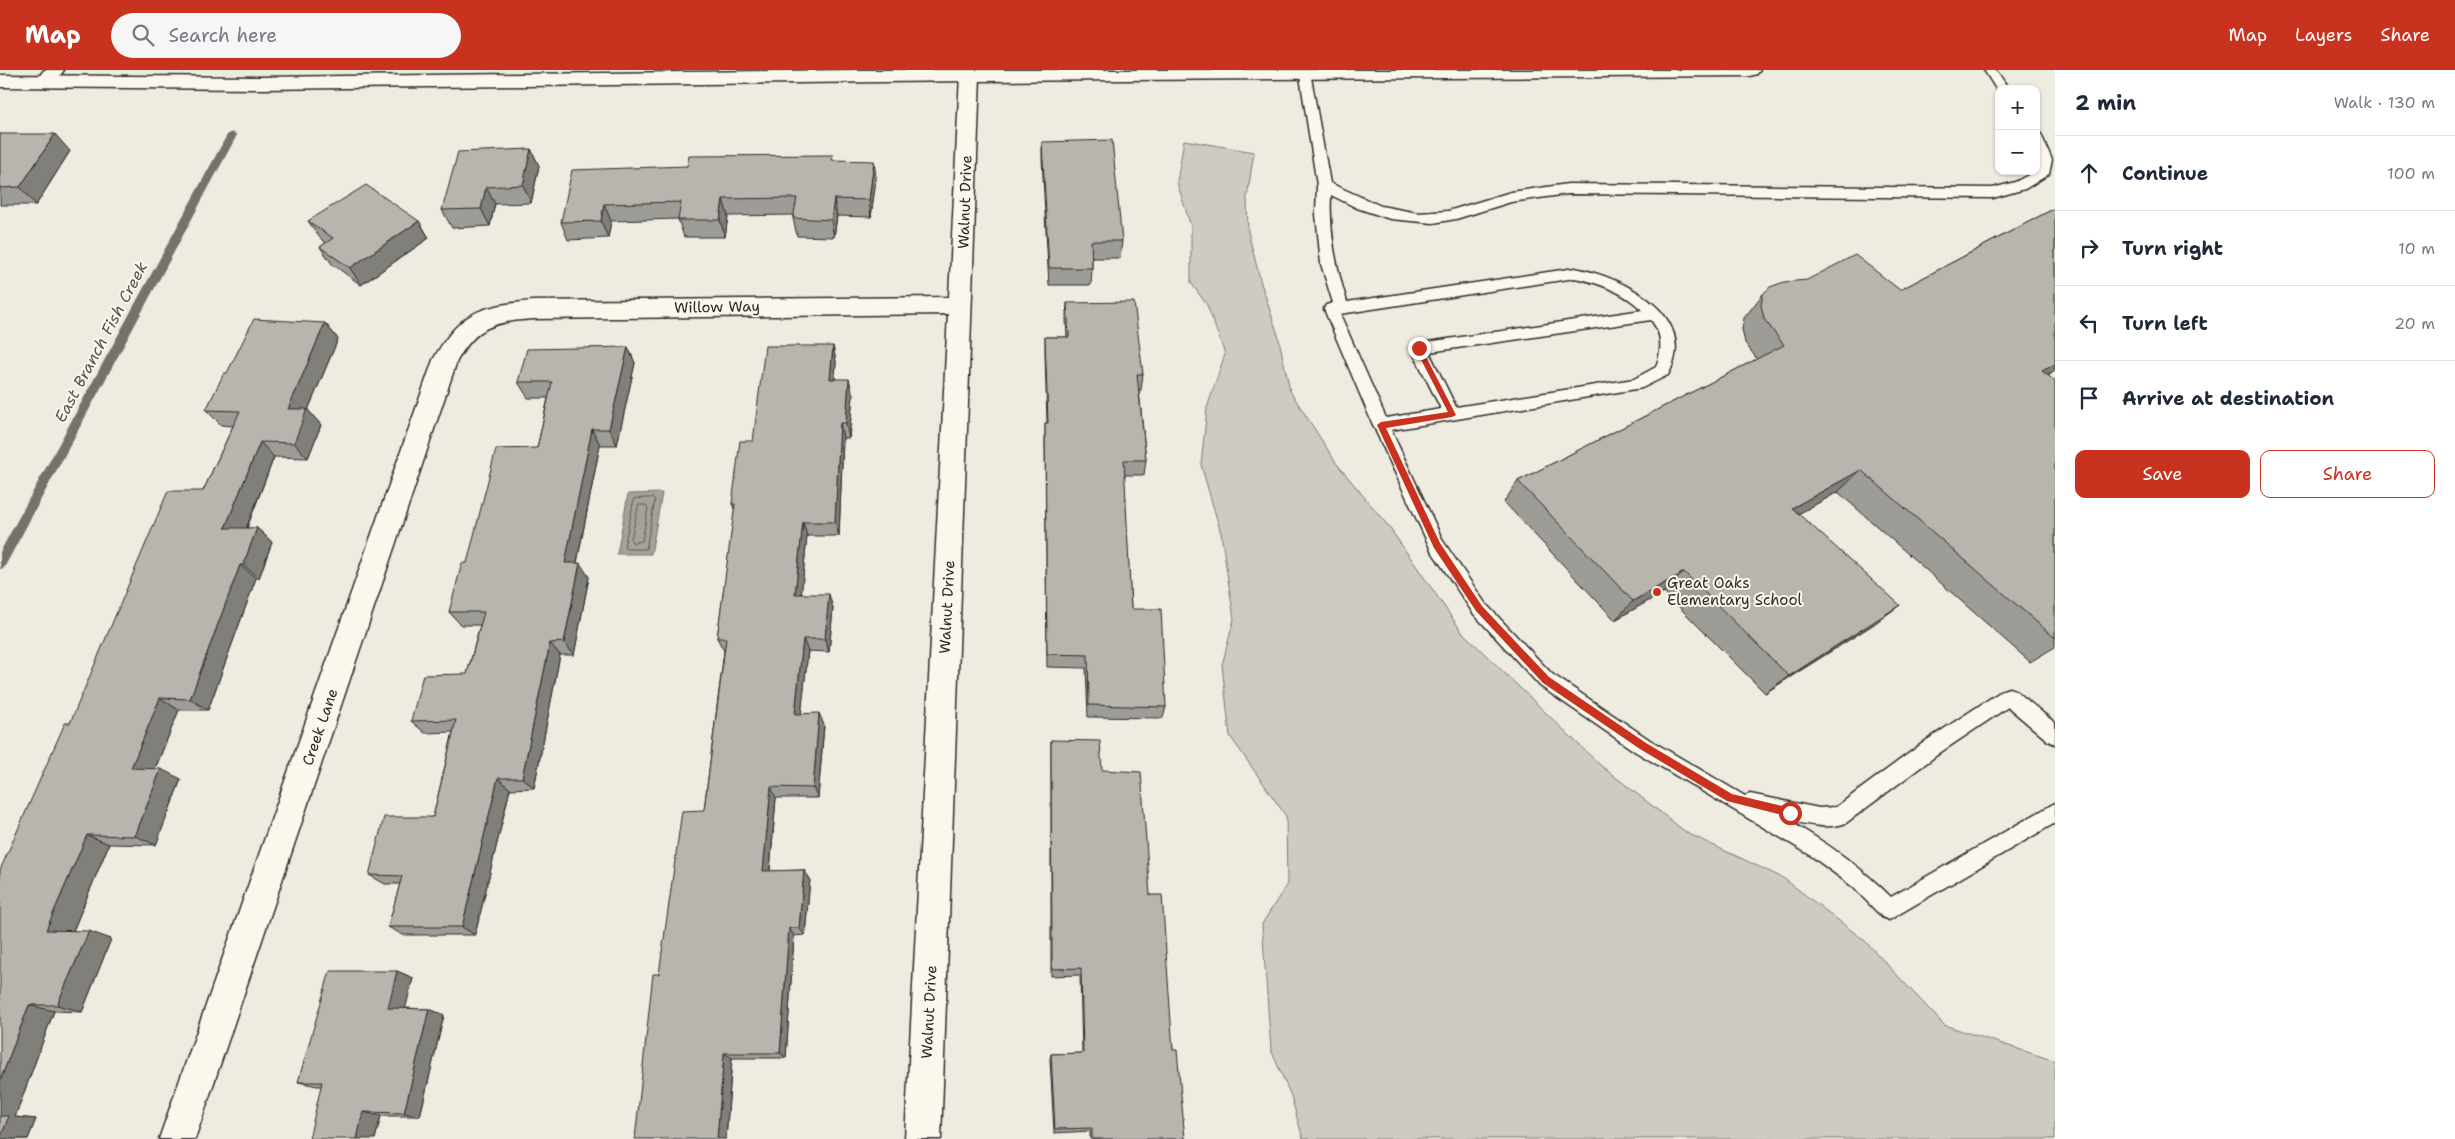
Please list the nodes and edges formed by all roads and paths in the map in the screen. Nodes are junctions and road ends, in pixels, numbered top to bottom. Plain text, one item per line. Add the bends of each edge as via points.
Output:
1 (1750, 70) edge
2 (1990, 70) edge
3 (970, 72) edge
4 (1304, 72) junction
5 (50, 76) edge
6 (0, 81) edge
7 (2000, 85) edge
8 (2040, 147) edge
9 (2040, 174) edge
10 (2039, 175) edge
11 (1324, 185) junction
12 (961, 305) junction
13 (1342, 308) junction
14 (1654, 314) junction
15 (474, 321) joint
16 (1452, 415) junction
17 (1381, 425) junction
18 (2055, 736) edge
19 (1730, 798) junction
20 (2055, 812) edge
21 (177, 1139) edge
22 (923, 1139) edge

1 - 4 street
2 - 7 lane
3 - 4 street
3 - 5 street via 259,83
3 - 12 street, Walnut Drive
4 - 11 lane
5 - 6 street
8 - 9 lane via 2045,160 2044,171
10 - 11 lane via 2013,190 1993,193 1537,191 1434,218 1377,210 1349,201
11 - 13 lane via 1328,264
12 - 15 street, Willow Way via 533,310 502,312
12 - 22 street, Walnut Drive
13 - 14 lane via 1575,273 1629,290
13 - 17 lane via 1331,309
14 - 16 lane via 1670,347 1667,364 1656,376 1638,384
14 - 16 lane via 1419,348
15 - 21 street, Creek Lane via 456,340 445,360
16 - 17 lane
17 - 19 lane via 1437,545 1479,608 1546,680 1643,746
18 - 19 lane via 2009,696 1839,816 1790,813
19 - 20 lane via 1817,848 1860,880 1889,910

